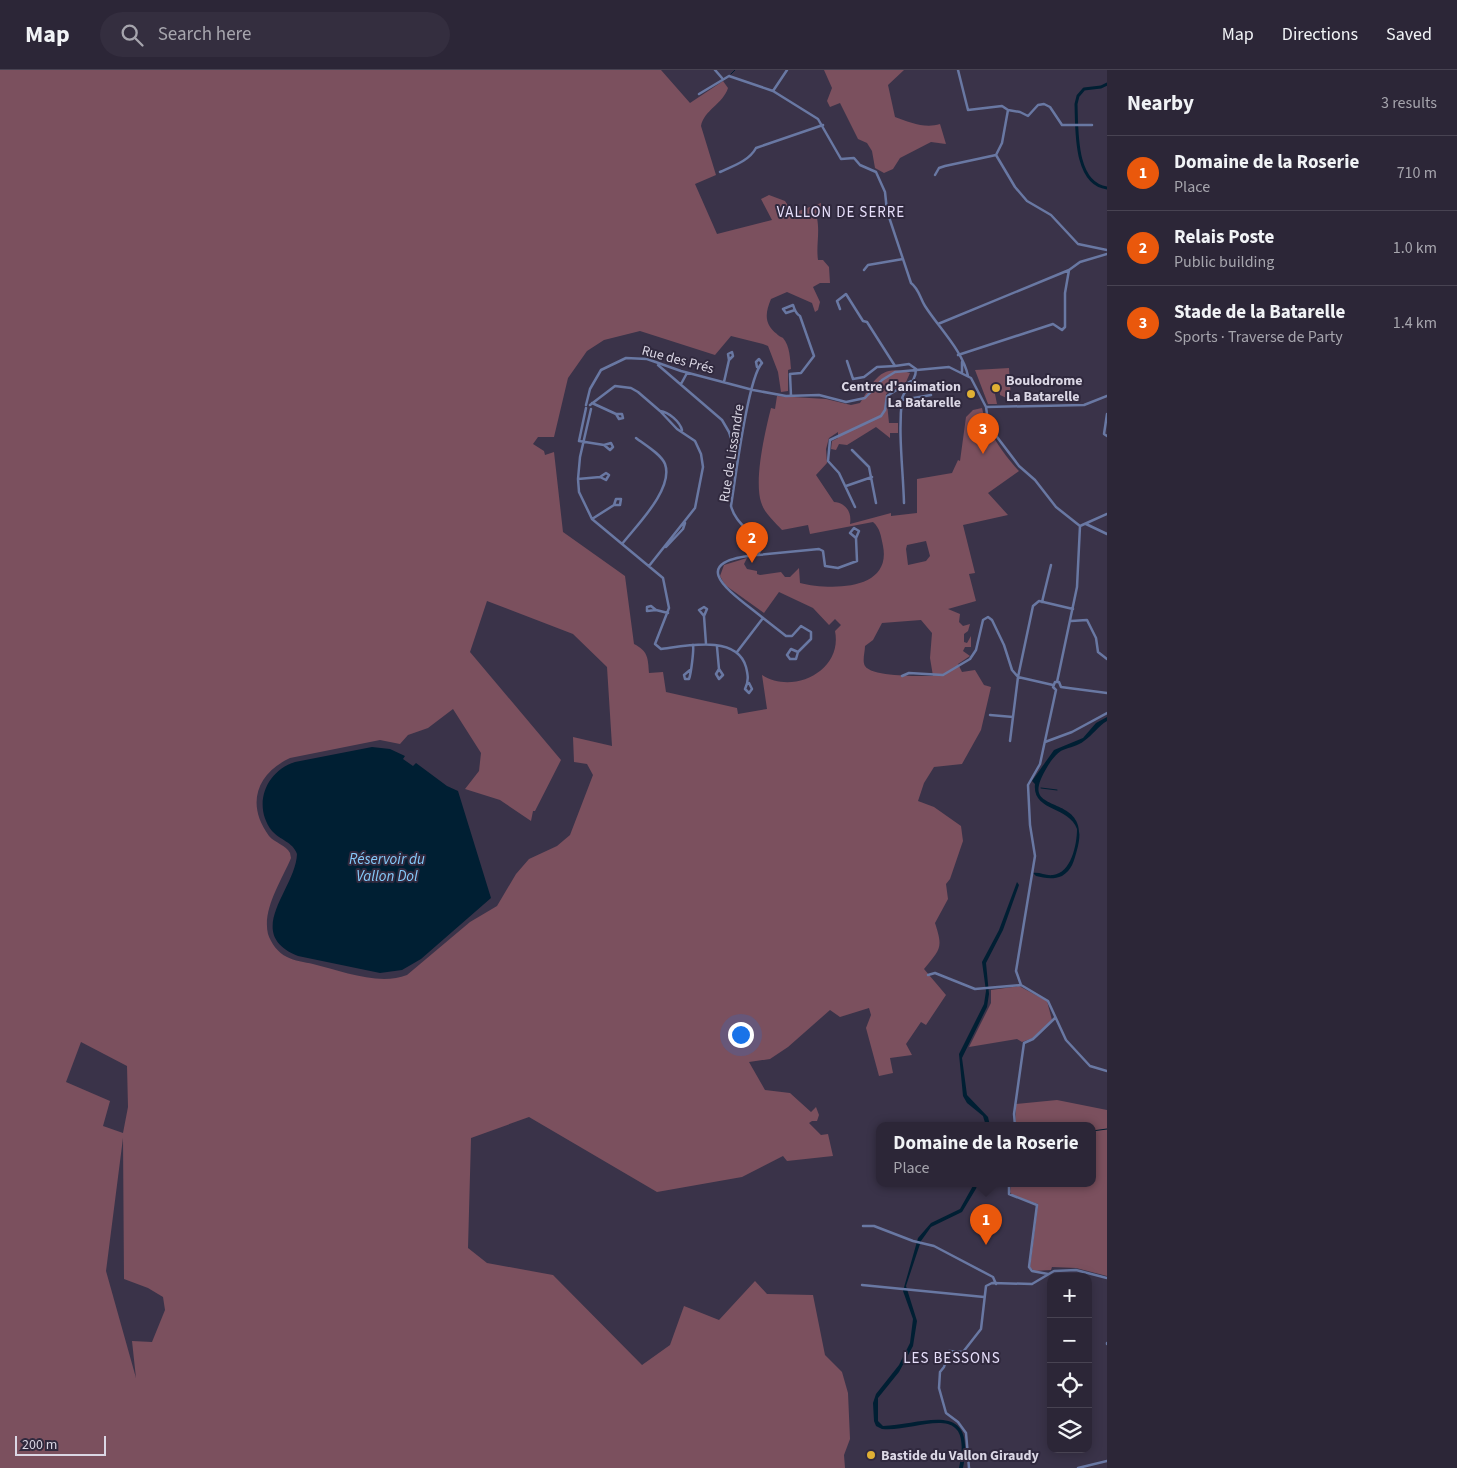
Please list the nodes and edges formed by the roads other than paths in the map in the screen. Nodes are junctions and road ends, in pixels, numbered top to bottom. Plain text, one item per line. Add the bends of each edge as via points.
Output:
1 (715, 70) edge
2 (786, 70) edge
3 (958, 70) edge
4 (723, 79) junction
5 (773, 92) junction
6 (699, 94) dead end
7 (1008, 110) junction
8 (1092, 125) dead end
9 (823, 126) junction
10 (996, 155) junction
11 (720, 172) dead end
12 (935, 174) dead end
13 (1107, 250) edge
14 (1107, 254) edge
15 (903, 260) junction
16 (864, 270) dead end
17 (1069, 270) junction
18 (840, 309) dead end
19 (794, 310) dead end
20 (938, 324) junction
21 (959, 356) junction
22 (729, 360) dead end
23 (847, 361) dead end
24 (656, 363) junction
25 (895, 366) junction
26 (758, 367) dead end
27 (916, 369) junction
28 (962, 372) junction
29 (687, 373) junction
30 (968, 376) junction
31 (724, 382) junction
32 (911, 382) junction
33 (681, 384) junction
34 (753, 390) junction
35 (931, 395) dead end
36 (791, 396) junction
37 (1107, 396) edge
38 (902, 400) junction
39 (589, 406) junction
40 (986, 407) junction
41 (616, 414) dead end
42 (1107, 414) edge
43 (1107, 436) edge
44 (636, 438) dead end
45 (584, 442) junction
46 (604, 445) dead end
47 (852, 450) dead end
48 (738, 461) junction
49 (600, 477) dead end
50 (872, 477) junction
51 (578, 479) junction
52 (846, 486) junction
53 (876, 503) dead end
54 (904, 503) dead end
55 (614, 505) dead end
56 (855, 507) dead end
57 (1107, 514) edge
58 (592, 518) junction
59 (1086, 524) junction
60 (1080, 526) junction
61 (1107, 534) edge
62 (856, 538) dead end
63 (755, 540) junction
64 (622, 544) junction
65 (754, 548) junction
66 (759, 548) junction
67 (752, 552) junction
68 (769, 554) junction
69 (756, 555) junction
70 (748, 556) junction
71 (1051, 565) dead end
72 (649, 566) junction
73 (1042, 602) junction
74 (1073, 608) junction
75 (656, 610) dead end
76 (668, 613) junction
77 (704, 616) dead end
78 (763, 618) junction
79 (1071, 621) junction
80 (706, 644) junction
81 (693, 645) junction
82 (717, 646) junction
83 (737, 652) junction
84 (798, 652) junction
85 (1107, 659) edge
86 (720, 669) dead end
87 (690, 670) dead end
88 (902, 676) dead end
89 (1018, 677) junction
90 (1057, 682) junction
91 (749, 683) dead end
92 (1053, 686) junction
93 (1061, 687) junction
94 (1055, 691) junction
95 (1107, 693) edge
96 (1107, 713) edge
97 (990, 715) dead end
98 (1013, 717) junction
99 (1010, 741) dead end
100 (1045, 742) junction
101 (928, 975) dead end
102 (1021, 985) junction
103 (1055, 1018) junction
104 (1107, 1072) edge
105 (1015, 1122) edge
106 (1010, 1187) edge
107 (863, 1226) dead end
108 (1050, 1273) edge
109 (1088, 1273) edge
110 (1047, 1274) edge
111 (1092, 1274) edge
112 (1047, 1275) edge
113 (1107, 1278) edge
114 (996, 1284) junction
115 (862, 1285) dead end
116 (984, 1297) junction
117 (1107, 1461) edge
118 (969, 1468) edge
119 (1078, 1468) edge

1 - 4 street
2 - 5 street
3 - 7 street via 968,110 1002,106
4 - 5 street via 731,76
4 - 6 street
5 - 9 street via 804,110
7 - 8 street via 1028,116 1038,105 1044,104 1062,125
7 - 10 street via 1002,143
9 - 11 street via 756,148 753,154
9 - 15 street via 841,159 854,158 878,175
10 - 12 street via 945,166
10 - 13 street via 1027,201 1051,215 1078,244
14 - 17 street via 1080,262
15 - 16 street via 868,265
15 - 20 street via 911,282
17 - 20 street
17 - 21 street via 1065,327 1060,330 1055,324
18 - 25 street via 837,301 846,294
19 - 36 street via 800,316 814,356 801,373 790,374
20 - 21 street
21 - 28 street via 964,368
21 - 30 street
22 - 31 street
23 - 25 street via 853,379 864,377 876,367
24 - 29 street, Rue des Prés
24 - 33 street
24 - 39 street, Rue des Prés via 626,358 606,365 595,378 588,398
25 - 27 street via 910,364
26 - 34 street, Rue de Lissandre
27 - 28 street via 944,366
27 - 32 street via 916,376
27 - 36 street, Rue des Prés via 888,375 860,401 846,402 819,395
28 - 30 street
29 - 31 street, Rue des Prés
29 - 33 street
30 - 40 street
31 - 34 street, Rue des Prés
32 - 38 street
32 - 52 street via 887,396 881,416 830,440 828,461
33 - 48 street via 722,420
34 - 36 street, Rue des Prés
34 - 48 street, Rue de Lissandre
35 - 38 street
37 - 40 street via 1084,405
38 - 54 street via 899,452
39 - 41 street
39 - 45 street
39 - 45 street via 579,441
39 - 72 street via 608,390 622,386 631,388 695,441 701,454 703,467 697,502 686,521
40 - 60 street via 994,433 1019,466 1056,507
42 - 43 street via 1104,434
44 - 64 street via 664,463 667,474 656,501
45 - 46 street
45 - 51 street
47 - 50 street via 868,467
48 - 63 street, Rue de Lissandre via 731,506 737,520
49 - 51 street
50 - 52 street
50 - 53 street
51 - 58 street via 582,501
52 - 56 street
55 - 58 street
57 - 59 street
58 - 64 street
59 - 60 street
59 - 61 street
60 - 74 street via 1078,587
62 - 68 street via 857,561 838,568 825,566 823,551 819,549
63 - 65 street
63 - 66 street, Rue de Lissandre
64 - 72 street
65 - 66 street
65 - 67 street
66 - 68 street
66 - 69 street
67 - 69 street
67 - 70 street
68 - 69 street
69 - 70 street
70 - 78 street via 722,564 718,578
71 - 73 street
72 - 76 street via 663,578
73 - 74 street
73 - 89 street via 1033,606
74 - 79 street
75 - 76 street
76 - 81 street via 655,644 661,649
77 - 80 street
78 - 83 street
78 - 84 street via 786,636 792,636 801,626 811,632 811,639
79 - 85 street via 1088,620 1098,652
79 - 90 street
80 - 81 street
80 - 82 street
81 - 87 street
82 - 83 street
82 - 86 street
83 - 91 street via 745,662
84 - 84 street via 791,649 787,655 794,660
88 - 89 street via 909,673 943,676 970,659 976,650 983,620 988,618 1004,645 1014,675
89 - 92 street
89 - 98 street
90 - 92 street
90 - 93 street
92 - 94 street
93 - 94 street
93 - 95 street
94 - 100 street
96 - 100 street
97 - 98 street
98 - 99 street
100 - 102 street via 1040,764 1028,786 1035,853 1017,966
101 - 102 street via 935,973 971,989
102 - 103 street via 1046,998
103 - 104 street via 1066,1040 1090,1066
103 - 105 street via 1033,1039 1024,1043
106 - 110 street via 1009,1194 1037,1206 1029,1267 1032,1271
107 - 114 street via 874,1226 924,1242 993,1277
108 - 109 street via 1076,1270
111 - 113 street
112 - 114 street via 1032,1284
114 - 116 street via 986,1286
115 - 116 street
116 - 118 street via 982,1329 963,1352 949,1351 938,1382 945,1411 966,1433
117 - 119 street

